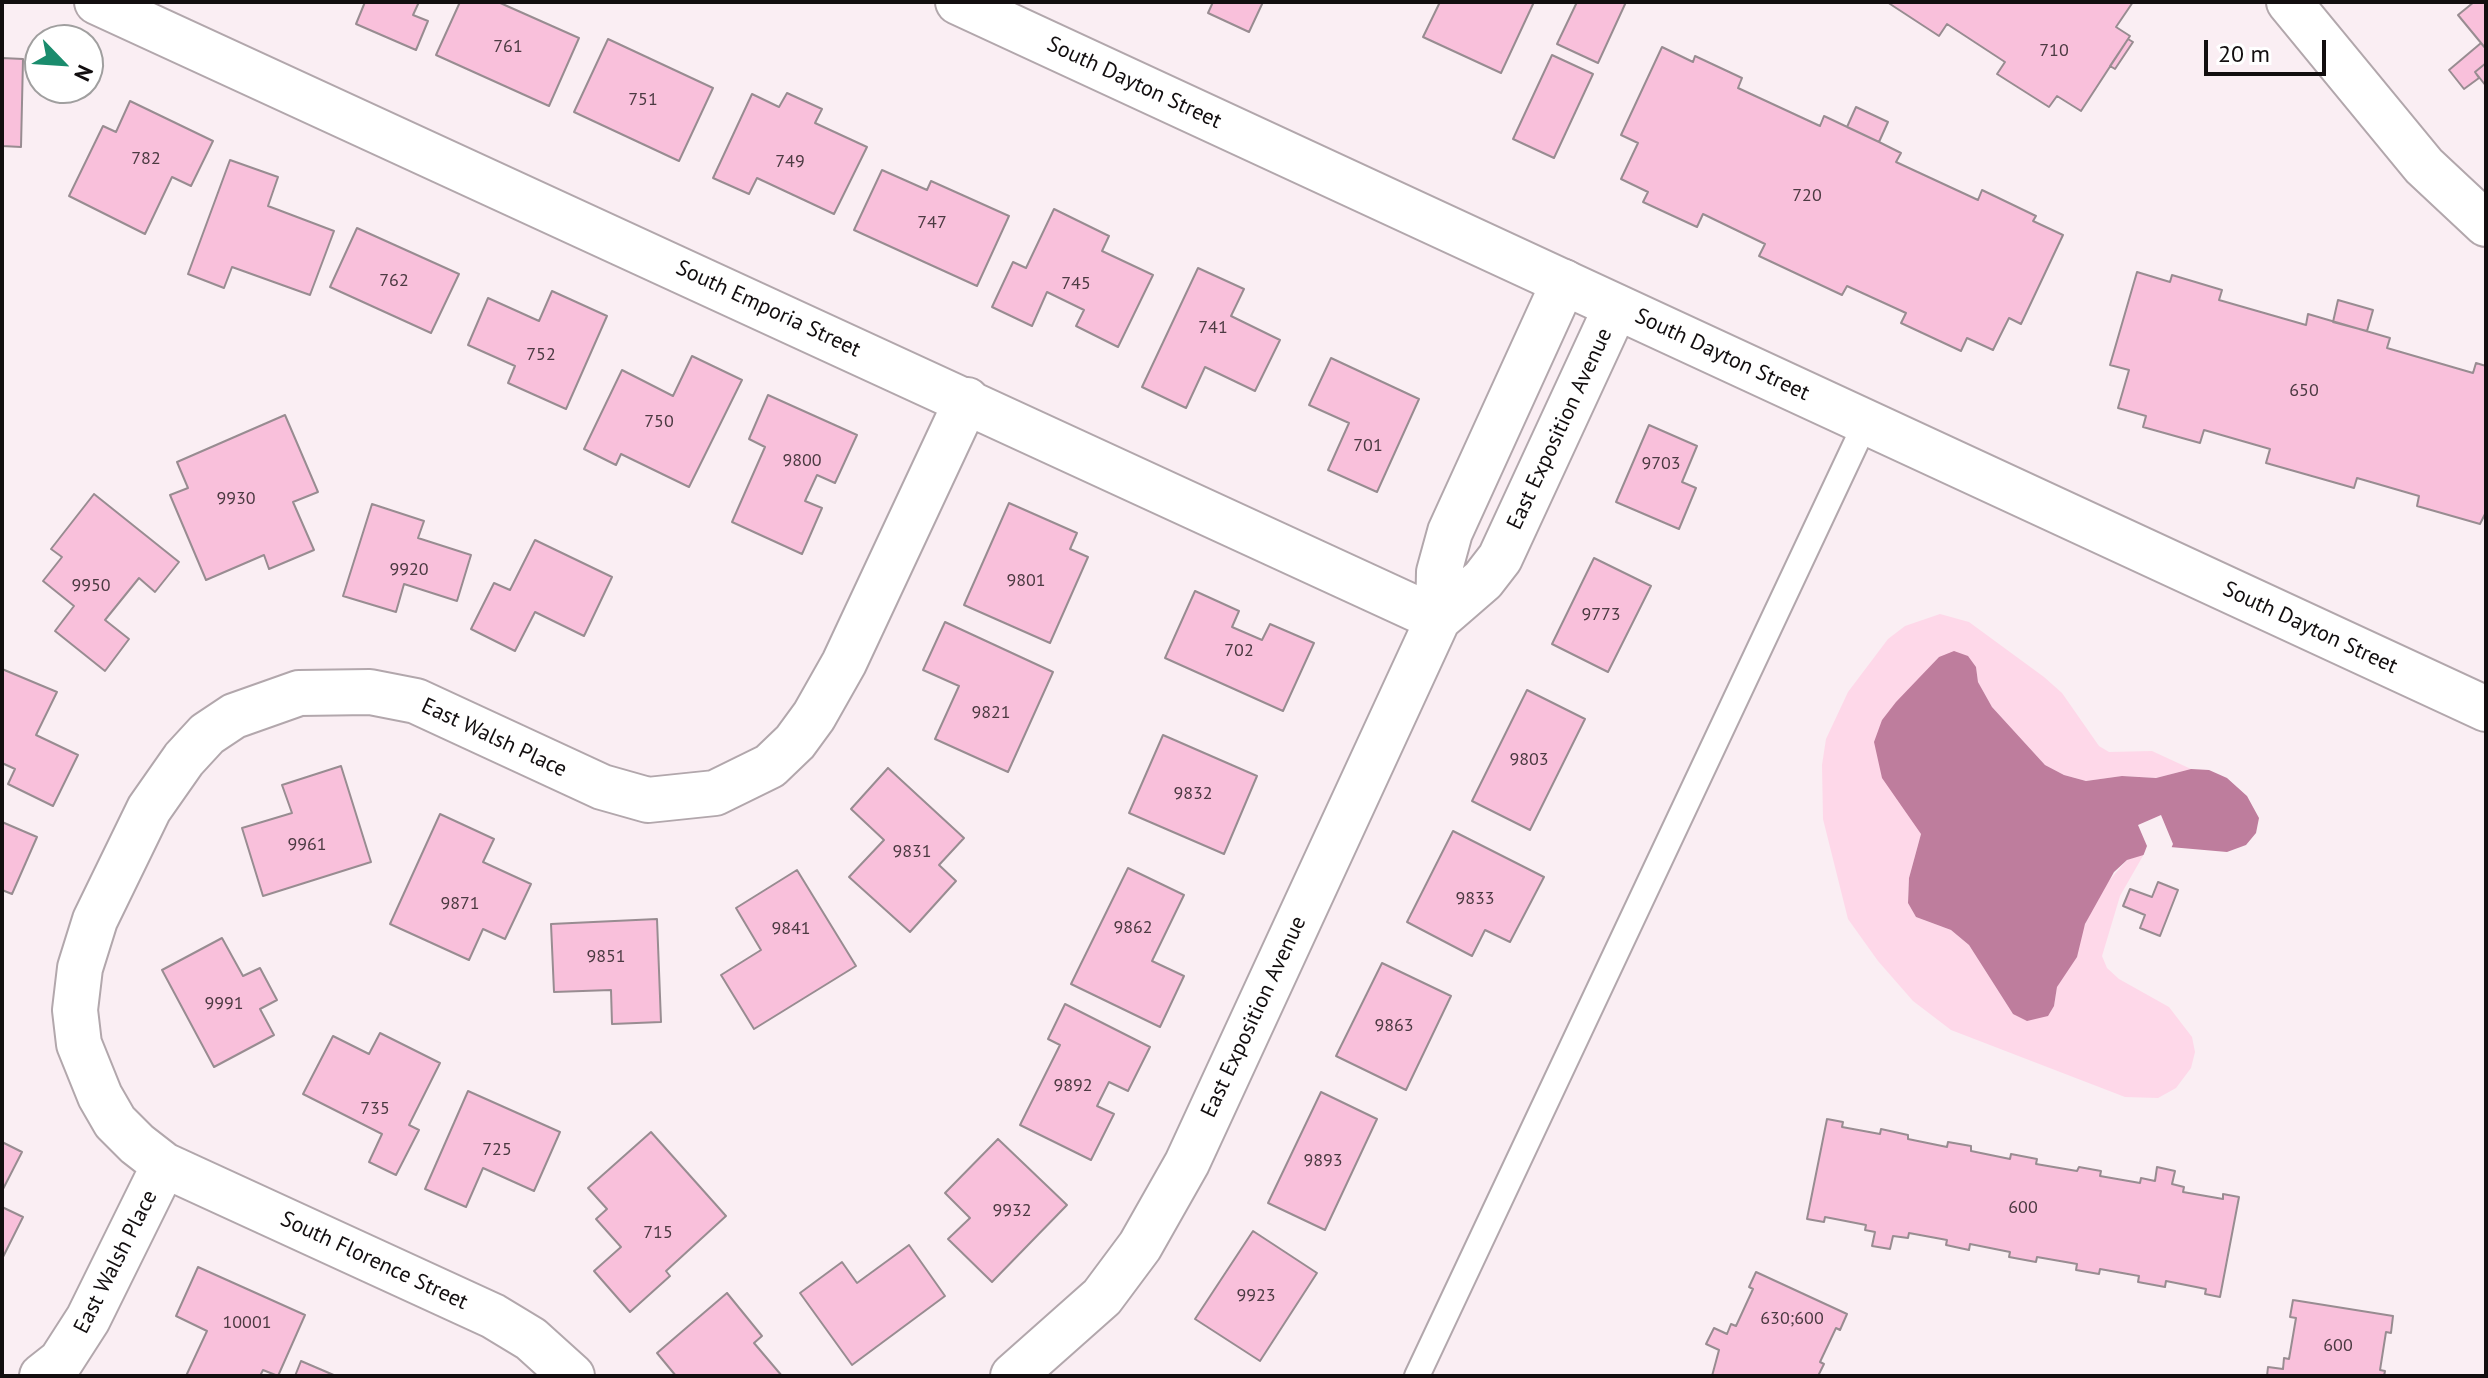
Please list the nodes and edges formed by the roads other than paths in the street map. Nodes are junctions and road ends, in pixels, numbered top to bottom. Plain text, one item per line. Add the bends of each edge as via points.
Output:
1 (97, 2) edge
2 (958, 2) edge
3 (2289, 2) edge
4 (2486, 224) edge
5 (1564, 282) junction
6 (1616, 307) junction
7 (967, 400) junction
8 (1866, 422) junction
9 (1438, 619) junction
10 (2486, 709) edge
11 (164, 1165) junction
12 (42, 1376) edge
13 (572, 1376) edge
14 (1013, 1376) edge
15 (1417, 1376) edge

1 - 7 street, South Emporia Street
2 - 5 street, South Dayton Street
3 - 4 street via 2424,166
5 - 6 street, South Dayton Street
5 - 9 street, East Exposition Avenue via 1450,532 1439,572
6 - 8 street, South Dayton Street
6 - 9 street, East Exposition Avenue via 1500,558
7 - 9 street, South Emporia Street
7 - 11 street, East Walsh Place via 814,716 770,766 715,793 661,800 624,796 416,701 370,692 299,693 234,716 207,734 163,786 127,851 83,953 75,1010 79,1044 100,1096 115,1122
8 - 10 street, South Dayton Street
8 - 15 lane
9 - 14 street, East Exposition Avenue via 1164,1206 1102,1297
11 - 12 street, East Walsh Place via 81,1332 61,1361
11 - 13 street, South Florence Street via 493,1316 531,1339

